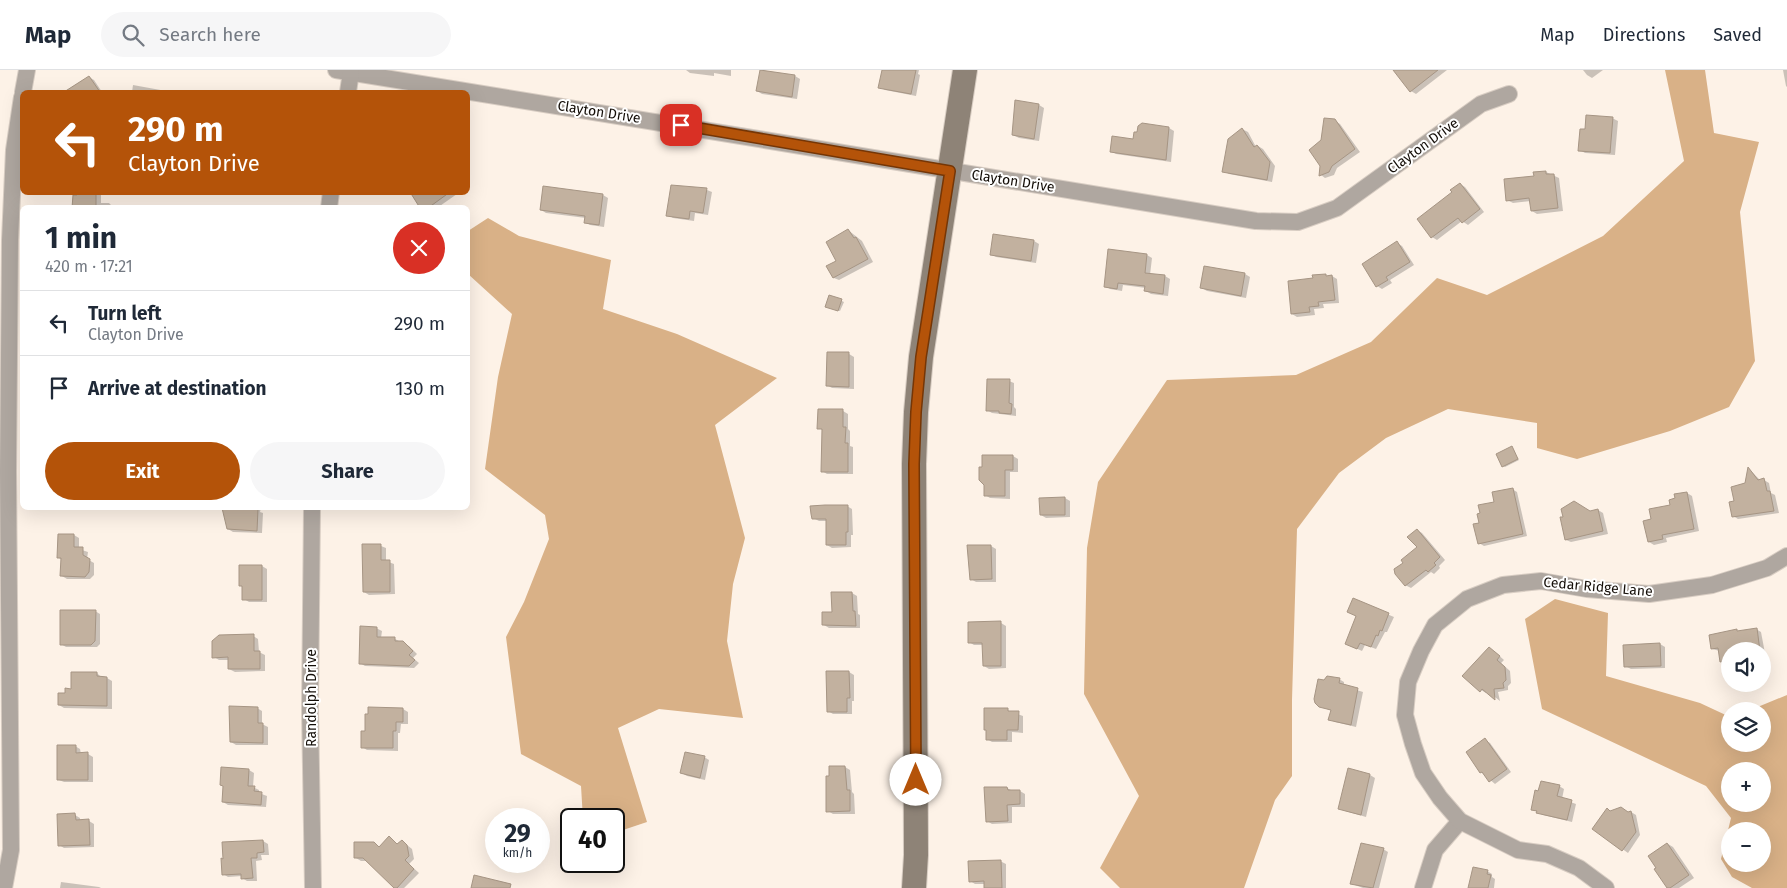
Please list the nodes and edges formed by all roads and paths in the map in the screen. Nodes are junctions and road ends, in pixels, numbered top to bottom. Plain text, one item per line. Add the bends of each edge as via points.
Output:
1 (27, 70) edge
2 (965, 70) edge
3 (344, 71) edge
4 (23, 90) edge
5 (348, 90) edge
6 (463, 90) edge
7 (470, 91) edge
8 (1508, 94) dead end
9 (20, 110) edge
10 (950, 171) junction
11 (4, 472) edge
12 (312, 510) edge
13 (1787, 556) edge
14 (1460, 821) junction
15 (4, 888) edge
16 (313, 888) edge
17 (914, 888) edge
18 (1422, 888) edge
19 (1606, 888) edge

1 - 4 street
2 - 10 street
3 - 5 street
3 - 6 street, Clayton Drive
7 - 10 street, Clayton Drive
8 - 10 street, Clayton Drive via 1480,104 1337,208 1298,222 1256,221
9 - 11 street via 14,150 10,240
10 - 17 street via 921,357 916,412
11 - 15 street via 11,850
12 - 16 street, Randolph Drive via 310,709
13 - 14 street, Cedar Ridge Lane via 1767,568 1712,585 1649,594 1541,581 1503,584 1467,599 1435,626 1421,651 1408,682 1406,715 1423,773
14 - 18 street via 1435,850
14 - 19 street, Cedar Ridge Lane via 1518,850 1547,854 1579,868

